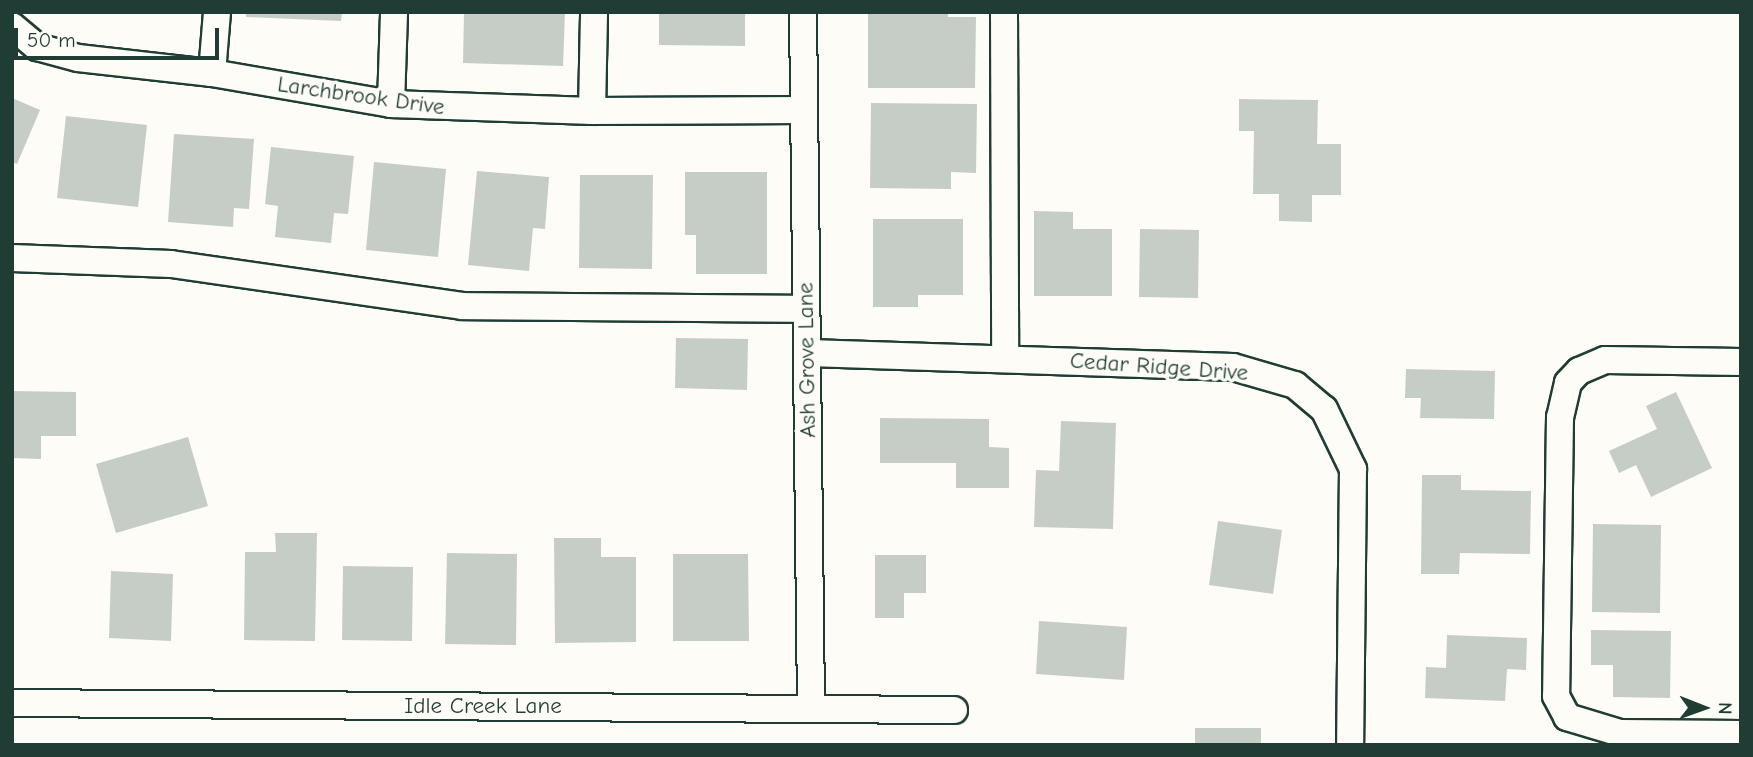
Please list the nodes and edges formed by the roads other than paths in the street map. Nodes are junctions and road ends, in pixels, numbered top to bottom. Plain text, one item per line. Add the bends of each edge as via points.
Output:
1 (217, 12) edge
2 (394, 12) edge
3 (594, 12) edge
4 (803, 12) edge
5 (1004, 12) edge
6 (12, 26) edge
7 (212, 73) junction
8 (391, 104) junction
9 (804, 110) junction
10 (592, 111) junction
11 (12, 258) edge
12 (806, 309) junction
13 (809, 353) junction
14 (1005, 359) junction
15 (1741, 362) edge
16 (12, 703) edge
17 (811, 708) junction
18 (954, 710) dead end
19 (1741, 734) edge
20 (1350, 745) edge

1 - 7 street
2 - 8 street
3 - 10 street
4 - 9 street, Ash Grove Lane
5 - 14 street
6 - 7 street, Larchbrook Drive via 37,47 78,58
7 - 8 street, Larchbrook Drive
8 - 10 street, Larchbrook Drive
9 - 10 street, Larchbrook Drive
9 - 12 street, Ash Grove Lane
11 - 12 street via 171,264 462,306
12 - 13 street, Ash Grove Lane
13 - 14 street, Cedar Ridge Drive
13 - 17 street, Ash Grove Lane
14 - 20 street, Cedar Ridge Drive via 1233,366 1285,379 1324,409 1353,469
15 - 19 street via 1605,360 1578,371 1568,383 1560,416 1556,696 1567,717 1619,733
16 - 17 street, Idle Creek Lane
17 - 18 street, Idle Creek Lane

